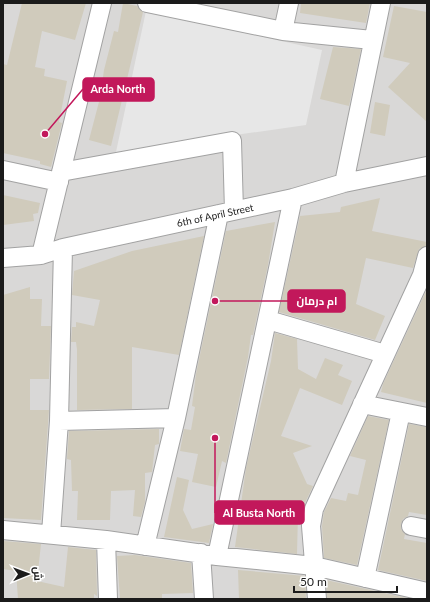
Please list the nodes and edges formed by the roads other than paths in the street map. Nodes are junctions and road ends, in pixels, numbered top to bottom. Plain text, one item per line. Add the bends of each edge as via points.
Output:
1 (102, 3) edge
2 (147, 3) edge
3 (289, 3) edge
4 (381, 3) edge
5 (283, 32) junction
6 (372, 40) junction
7 (427, 166) edge
8 (3, 170) edge
9 (60, 177) junction
10 (344, 183) junction
11 (293, 198) junction
12 (226, 212) junction
13 (63, 248) junction
14 (41, 255) junction
15 (427, 256) edge
16 (3, 258) edge
17 (268, 320) junction
18 (385, 354) junction
19 (362, 404) junction
20 (401, 412) junction
21 (427, 417) edge
22 (176, 418) junction
23 (59, 422) junction
24 (3, 530) edge
25 (51, 534) junction
26 (106, 540) junction
27 (145, 546) junction
28 (209, 554) junction
29 (314, 566) junction
30 (365, 578) junction
31 (427, 592) edge
32 (108, 599) edge
33 (204, 599) edge
34 (317, 599) edge

1 - 9 street
2 - 5 street
3 - 5 street
4 - 6 street
5 - 6 street
6 - 10 street
7 - 10 street, 6th of April Street
8 - 9 street
9 - 12 street via 232,141
9 - 14 street
10 - 11 street, 6th of April Street
11 - 12 street, 6th of April Street
11 - 17 street
12 - 13 street, 6th of April Street
12 - 22 street
13 - 14 street, 6th of April Street
13 - 23 street
14 - 16 street, 6th of April Street
15 - 18 street via 422,274
17 - 18 street
17 - 28 street
18 - 19 street
19 - 20 street
19 - 29 street via 314,509 311,526
20 - 21 street
20 - 30 street
22 - 23 street
22 - 27 street
23 - 25 street
24 - 25 street
25 - 26 street
26 - 27 street
26 - 32 street
27 - 28 street
28 - 29 street
28 - 33 street
29 - 30 street
29 - 34 street
30 - 31 street

